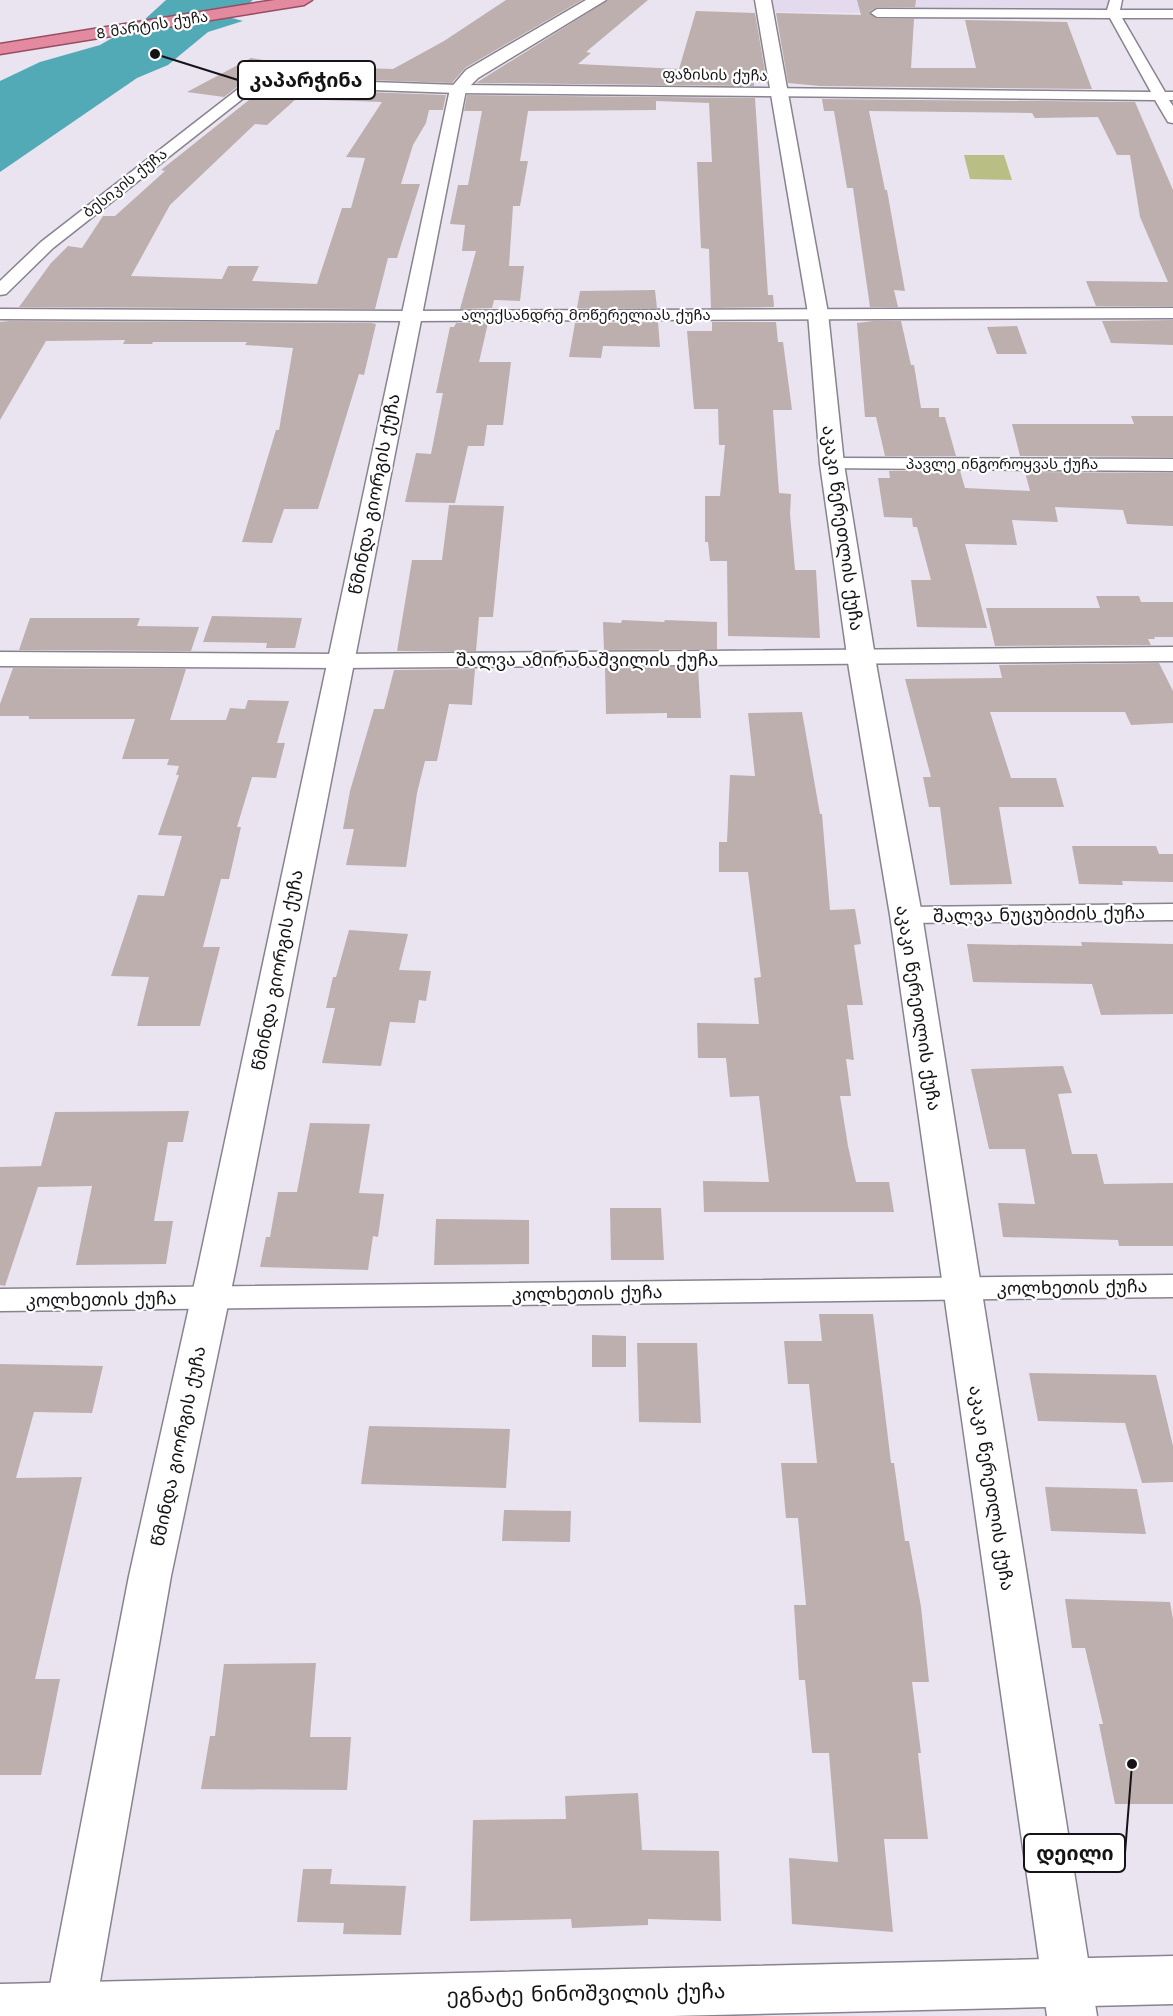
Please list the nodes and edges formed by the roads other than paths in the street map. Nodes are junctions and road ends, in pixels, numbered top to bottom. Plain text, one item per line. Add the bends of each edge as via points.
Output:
1 (304, 0) edge
2 (598, 0) edge
3 (764, 0) edge
4 (1116, 7) edge
5 (877, 13) dead end
6 (1173, 14) edge
7 (0, 49) edge
8 (256, 82) joint
9 (458, 89) junction
10 (780, 93) junction
11 (1167, 96) edge
12 (1173, 119) edge
13 (0, 290) edge
14 (818, 313) junction
15 (1173, 313) edge
16 (0, 314) edge
17 (410, 316) junction
18 (832, 464) junction
19 (1173, 465) edge
20 (1173, 654) edge
21 (861, 657) junction
22 (0, 659) edge
23 (340, 661) junction
24 (1173, 912) edge
25 (906, 915) junction
26 (1173, 1286) edge
27 (961, 1289) junction
28 (210, 1298) junction
29 (0, 1300) edge
30 (1173, 1980) edge
31 (1070, 1999) edge
32 (0, 2008) edge
33 (70, 2011) edge

1 - 7 highway, 8 მარტის ქუჩა
2 - 9 main road via 472,74
3 - 10 main road, აკაკი წერეთლის ქუჩა
4 - 5 street
4 - 6 street
4 - 11 street
8 - 9 street, ფაზისის ქუჩა
8 - 13 street, ბესიკის ქუჩა via 47,245
9 - 10 street, ფაზისის ქუჩა
9 - 17 main road, წმინდა გიორგის ქუჩა
10 - 11 street, ფაზისის ქუჩა
10 - 14 main road, აკაკი წერეთლის ქუჩა
11 - 12 street
14 - 15 street, ალექსანდრე მოწერელიას ქუჩა
14 - 17 street, ალექსანდრე მოწერელიას ქუჩა
14 - 18 main road, აკაკი წერეთლის ქუჩა
16 - 17 street, ალექსანდრე მოწერელიას ქუჩა
17 - 23 main road, წმინდა გიორგის ქუჩა
18 - 19 street, პავლე ინგოროყვას ქუჩა
18 - 21 main road, აკაკი წერეთლის ქუჩა
20 - 21 street, შალვა ამირანაშვილის ქუჩა
21 - 23 street, შალვა ამირანაშვილის ქუჩა
21 - 25 main road, აკაკი წერეთლის ქუჩა
22 - 23 street, შალვა ამირანაშვილის ქუჩა
23 - 28 main road, წმინდა გიორგის ქუჩა
24 - 25 street, შალვა ნუცუბიძის ქუჩა
25 - 27 main road, აკაკი წერეთლის ქუჩა
26 - 27 street, კოლხეთის ქუჩა
27 - 28 street, კოლხეთის ქუჩა
27 - 31 main road, აკაკი წერეთლის ქუჩა
28 - 29 street, კოლხეთის ქუჩა
28 - 33 main road, წმინდა გიორგის ქუჩა via 148,1588
30 - 31 main road, ეგნატე ნინოშვილის ქუჩა
31 - 33 main road, ეგნატე ნინოშვილის ქუჩა
32 - 33 main road, ეგნატე ნინოშვილის ქუჩა

